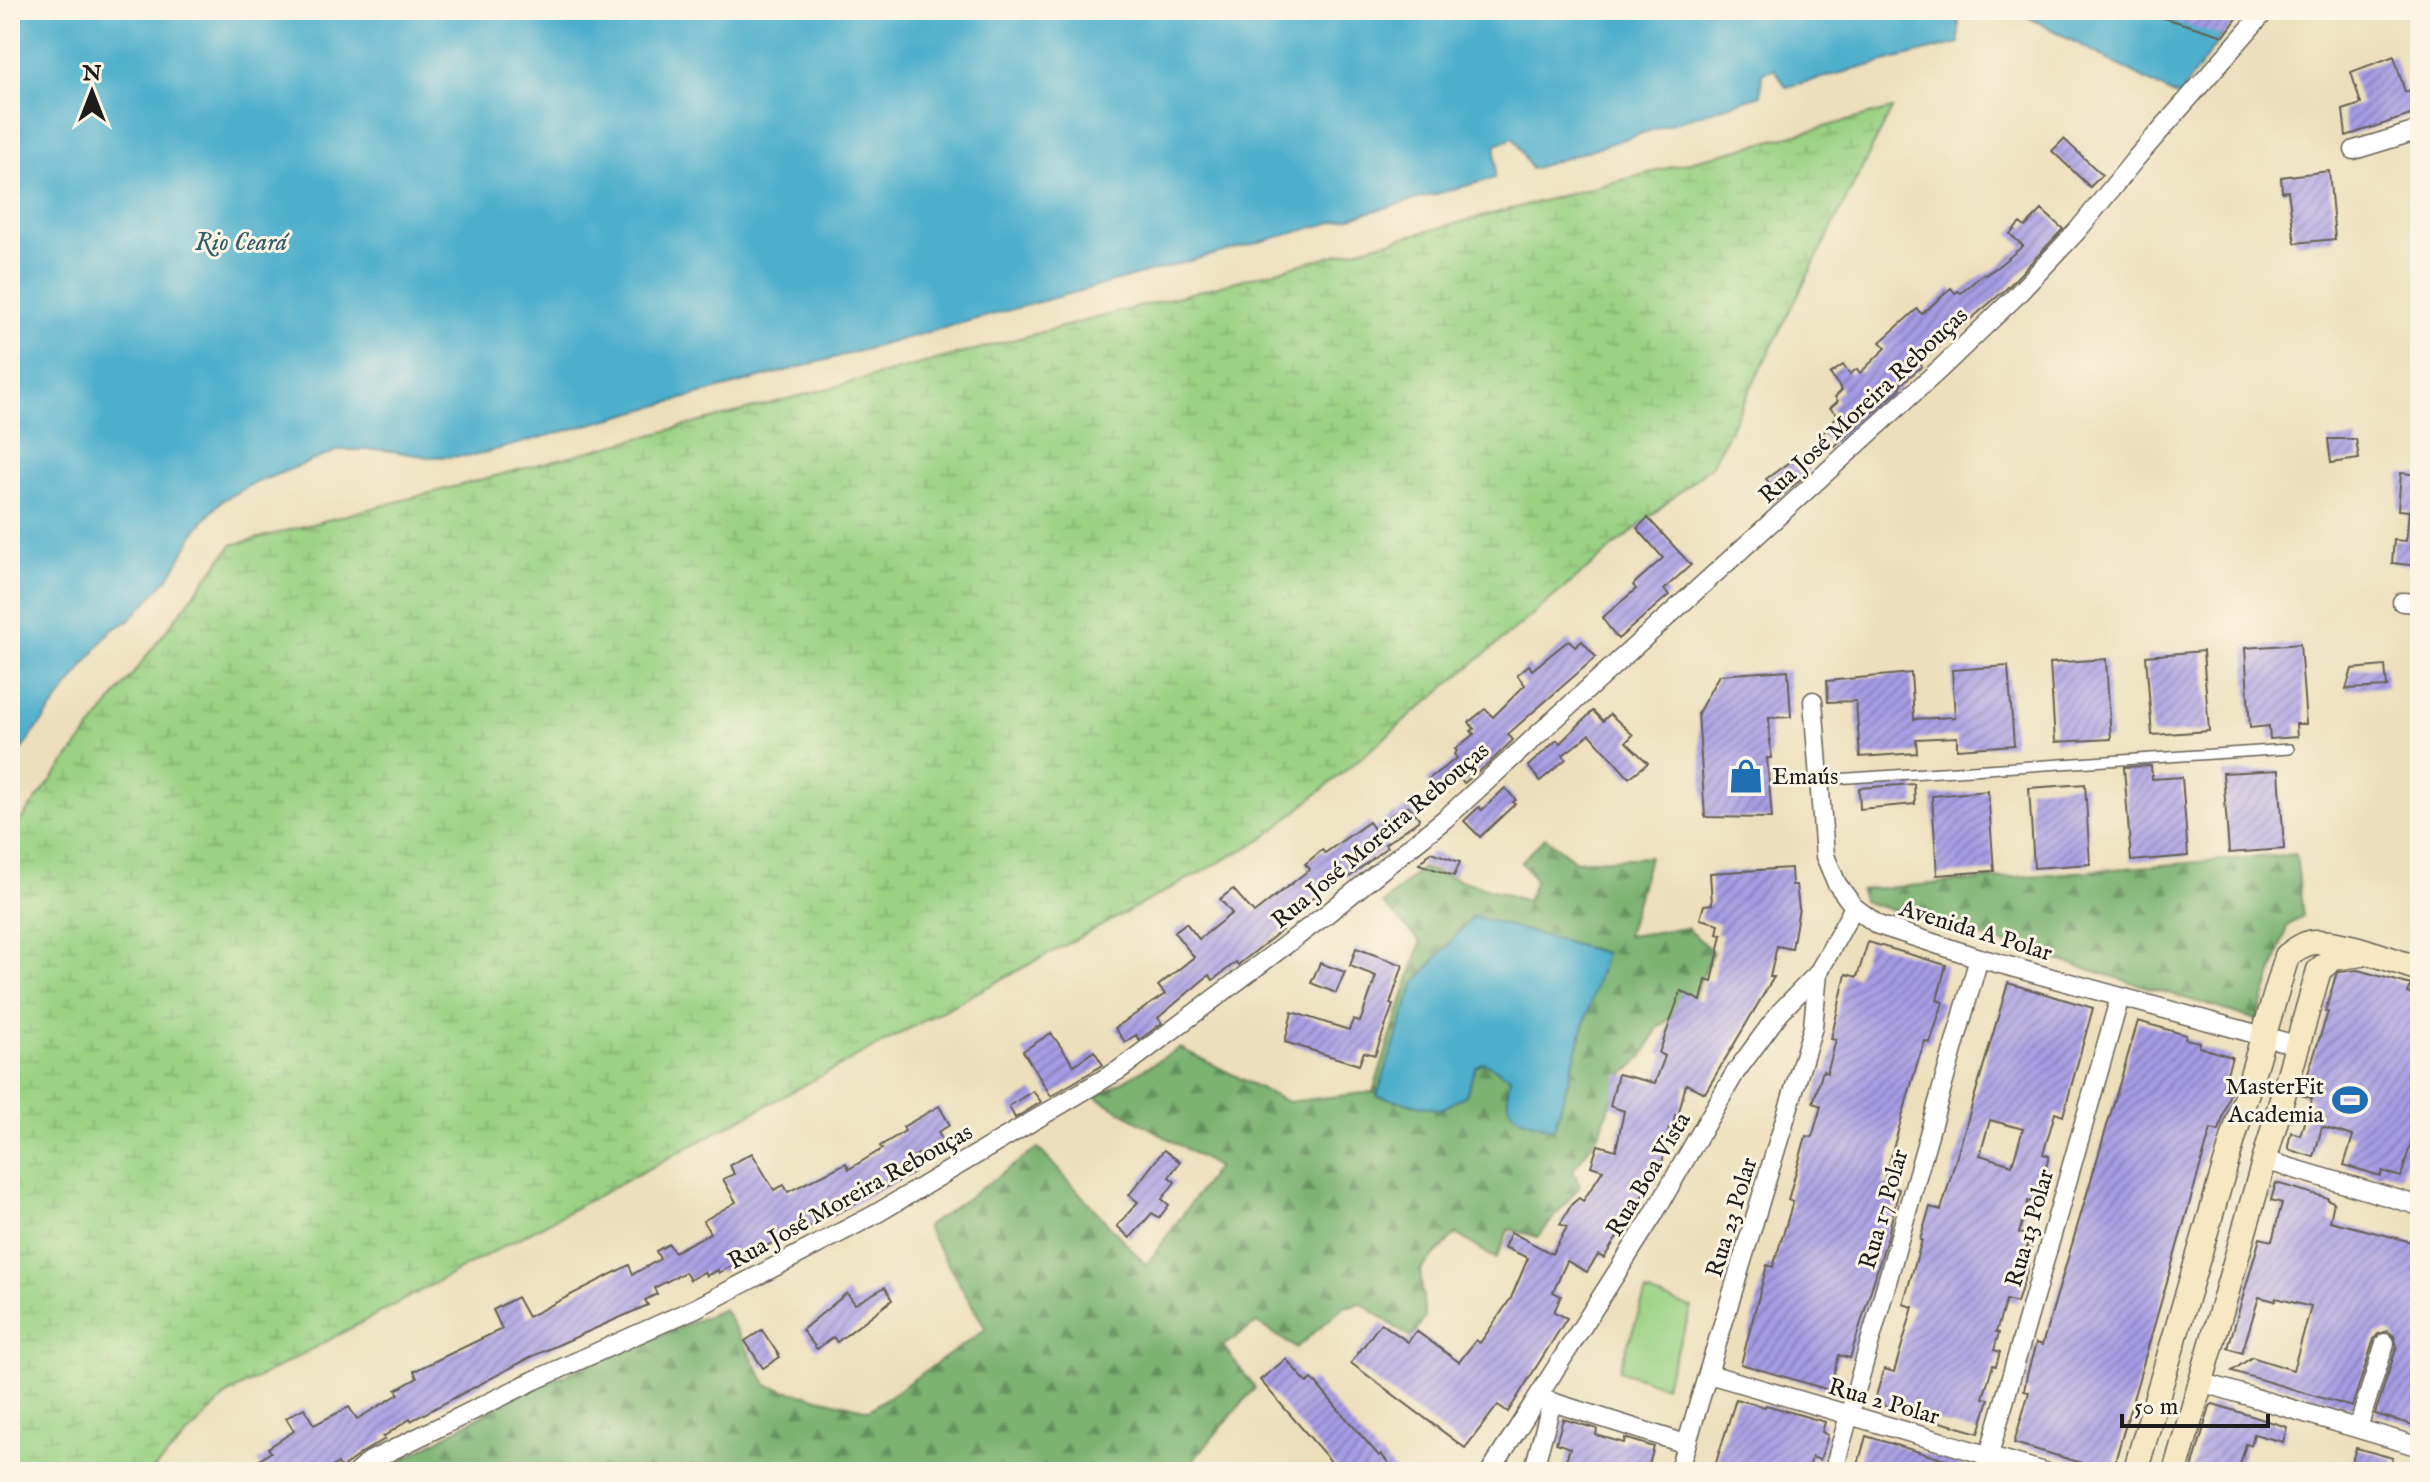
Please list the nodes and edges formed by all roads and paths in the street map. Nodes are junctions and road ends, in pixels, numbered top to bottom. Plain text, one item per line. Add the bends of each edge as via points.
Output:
1 (2266, 10) edge
2 (2420, 130) edge
3 (2354, 150) dead end
4 (1813, 701) dead end
5 (2289, 749) dead end
6 (1819, 780) junction
7 (1854, 907) junction
8 (2368, 954) junction
9 (1979, 958) junction
10 (2420, 969) edge
11 (1818, 973) junction
12 (2120, 997) junction
13 (2262, 1035) junction
14 (2296, 1045) junction
15 (2264, 1160) junction
16 (2420, 1206) edge
17 (2385, 1343) dead end
18 (1709, 1374) junction
19 (2201, 1382) junction
20 (1546, 1400) junction
21 (1850, 1416) junction
22 (2358, 1428) junction
23 (1686, 1444) junction
24 (2420, 1447) edge
25 (1986, 1464) edge
26 (357, 1472) edge
27 (1490, 1472) edge
28 (1533, 1472) edge
29 (1678, 1472) edge
30 (1833, 1472) edge
31 (2045, 1472) edge
32 (2135, 1472) edge
33 (2175, 1472) edge

1 - 26 street, Rua José Moreira Rebouças via 2014,298 1446,818 1328,913 1119,1070 874,1215 696,1308 370,1461
2 - 3 street
4 - 6 street, Avenida A Polar
5 - 6 lane
6 - 7 street, Avenida A Polar via 1825,856
7 - 9 street, Avenida A Polar via 1878,925
7 - 11 street, Rua Boa Vista
8 - 10 main road
8 - 13 main road via 2329,942 2298,947 2287,956
8 - 14 main road via 2333,958 2319,970
9 - 12 street, Avenida A Polar
9 - 21 street, Rua 17 Polar
11 - 18 street, Rua 23 Polar via 1813,1027
11 - 20 street, Rua Boa Vista via 1780,1012 1735,1073
12 - 13 street, Avenida A Polar
12 - 25 street, Rua 13 Polar
13 - 14 street, Avenida A Polar
13 - 32 main road
14 - 15 main road
15 - 16 street
15 - 19 main road
17 - 22 street
18 - 21 street, Rua 2 Polar
18 - 23 street, Rua 23 Polar
19 - 22 street
19 - 33 main road
20 - 23 street
20 - 27 street, Rua Boa Vista
20 - 28 street
21 - 25 street, Rua 2 Polar
21 - 30 street, Rua 17 Polar
22 - 24 street
23 - 29 street, Rua 23 Polar
25 - 31 street, Rua 2 Polar

